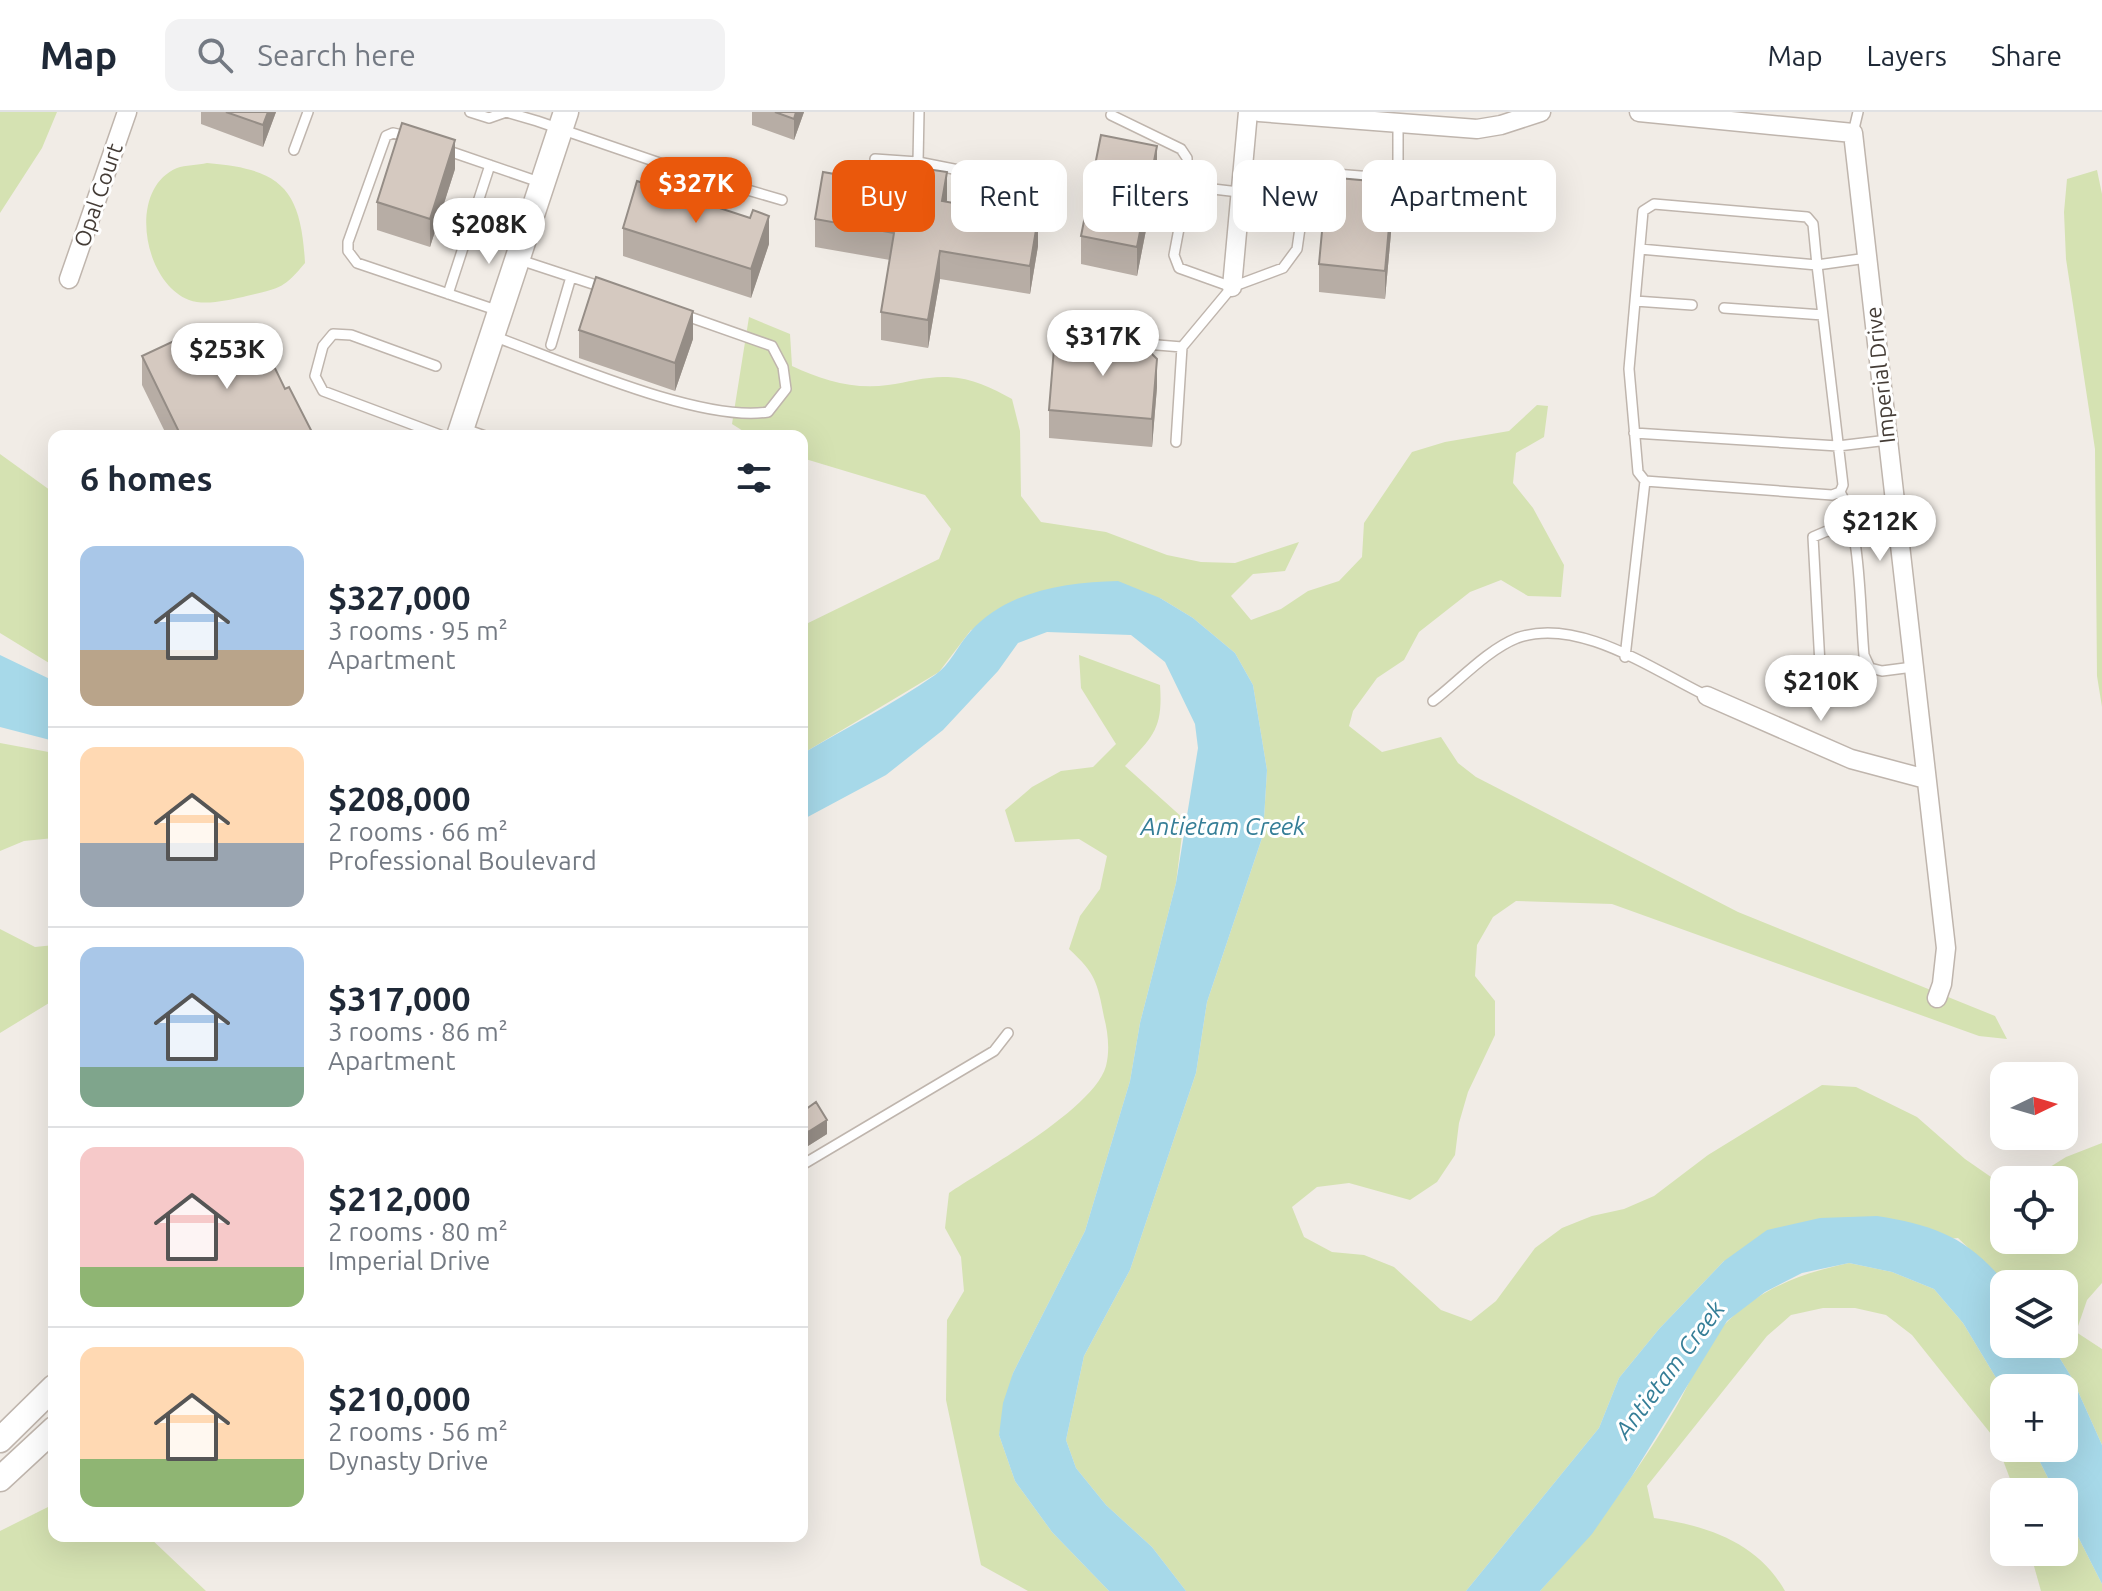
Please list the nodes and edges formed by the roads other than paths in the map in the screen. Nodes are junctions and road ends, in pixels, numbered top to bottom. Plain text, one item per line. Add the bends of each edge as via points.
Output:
1 (127, 112) edge
2 (308, 112) edge
3 (470, 112) edge
4 (506, 112) edge
5 (919, 112) edge
6 (1248, 112) edge
7 (1259, 112) edge
8 (1541, 112) edge
9 (1639, 112) edge
10 (1858, 112) edge
11 (1111, 115) dead end
12 (563, 121) edge
13 (1398, 125) junction
14 (1853, 133) junction
15 (415, 139) edge
16 (430, 144) edge
17 (294, 150) dead end
18 (875, 159) dead end
19 (889, 160) edge
20 (918, 160) edge
21 (1187, 160) edge
22 (1243, 160) edge
23 (490, 165) junction
24 (542, 183) junction
25 (782, 200) dead end
26 (1180, 232) edge
27 (1236, 232) edge
28 (1640, 249) junction
29 (1867, 258) junction
30 (517, 259) junction
31 (1817, 265) junction
32 (571, 277) junction
33 (69, 279) dead end
34 (1232, 287) junction
35 (614, 291) edge
36 (448, 294) junction
37 (1635, 301) junction
38 (1692, 305) dead end
39 (1724, 308) dead end
40 (671, 310) edge
41 (500, 311) junction
42 (1823, 315) junction
43 (492, 336) junction
44 (1123, 343) edge
45 (551, 345) dead end
46 (1182, 347) junction
47 (436, 366) dead end
48 (410, 425) junction
49 (408, 430) edge
50 (438, 430) edge
51 (455, 430) edge
52 (1634, 433) junction
53 (1888, 440) junction
54 (1176, 442) dead end
55 (1838, 446) junction
56 (1645, 481) junction
57 (1840, 492) junction
58 (1852, 532) junction
59 (1625, 657) junction
60 (1913, 667) junction
61 (1870, 668) junction
62 (1707, 696) joint
63 (1433, 701) dead end
64 (1926, 779) junction
65 (1937, 998) dead end
66 (1008, 1033) dead end
67 (808, 1161) edge
68 (48, 1393) edge
69 (48, 1435) edge
70 (0, 1440) edge
71 (0, 1479) edge

1 - 33 street, Opal Court
2 - 17 lane
3 - 4 lane via 489,118
4 - 12 lane
5 - 20 lane
6 - 22 street
7 - 13 street
8 - 13 street via 1477,129
9 - 14 street
10 - 14 lane
11 - 21 lane via 1181,149
12 - 24 street
12 - 25 lane
13 - 34 lane via 1398,179 1335,174 1307,179 1297,249 1283,268
14 - 29 street, Imperial Drive
15 - 36 lane via 386,136 348,251 357,263
16 - 23 lane
18 - 19 lane
23 - 24 lane
23 - 36 lane
24 - 30 street
26 - 34 lane via 1175,263 1179,268
27 - 34 street
28 - 31 lane
28 - 31 lane via 1643,211 1654,204 1807,217 1813,224
28 - 37 lane
29 - 31 lane
29 - 53 street, Imperial Drive
30 - 32 lane
30 - 41 street
31 - 42 lane
32 - 35 lane
32 - 45 lane
34 - 46 lane
36 - 41 lane
37 - 38 lane
37 - 52 lane via 1629,369
39 - 42 lane
40 - 43 lane via 772,346 786,389 768,412 744,416 706,410
41 - 43 street
42 - 55 lane
43 - 51 street
44 - 46 lane
46 - 54 lane
47 - 48 lane via 351,335 333,334 323,346 315,376 318,387
48 - 49 lane
48 - 50 lane
52 - 55 lane
52 - 56 lane via 1638,472
53 - 55 lane
53 - 60 street, Imperial Drive
55 - 57 lane
56 - 57 lane
56 - 59 lane
57 - 58 lane
58 - 61 lane via 1864,655
58 - 61 lane via 1827,531 1813,537 1820,665 1829,673
59 - 62 lane
59 - 63 lane via 1573,634 1535,634 1499,649
60 - 61 lane
60 - 64 street, Imperial Drive
62 - 64 street via 1851,759
64 - 65 street, Imperial Drive via 1946,948
66 - 67 lane via 994,1051
68 - 70 street
69 - 71 street

